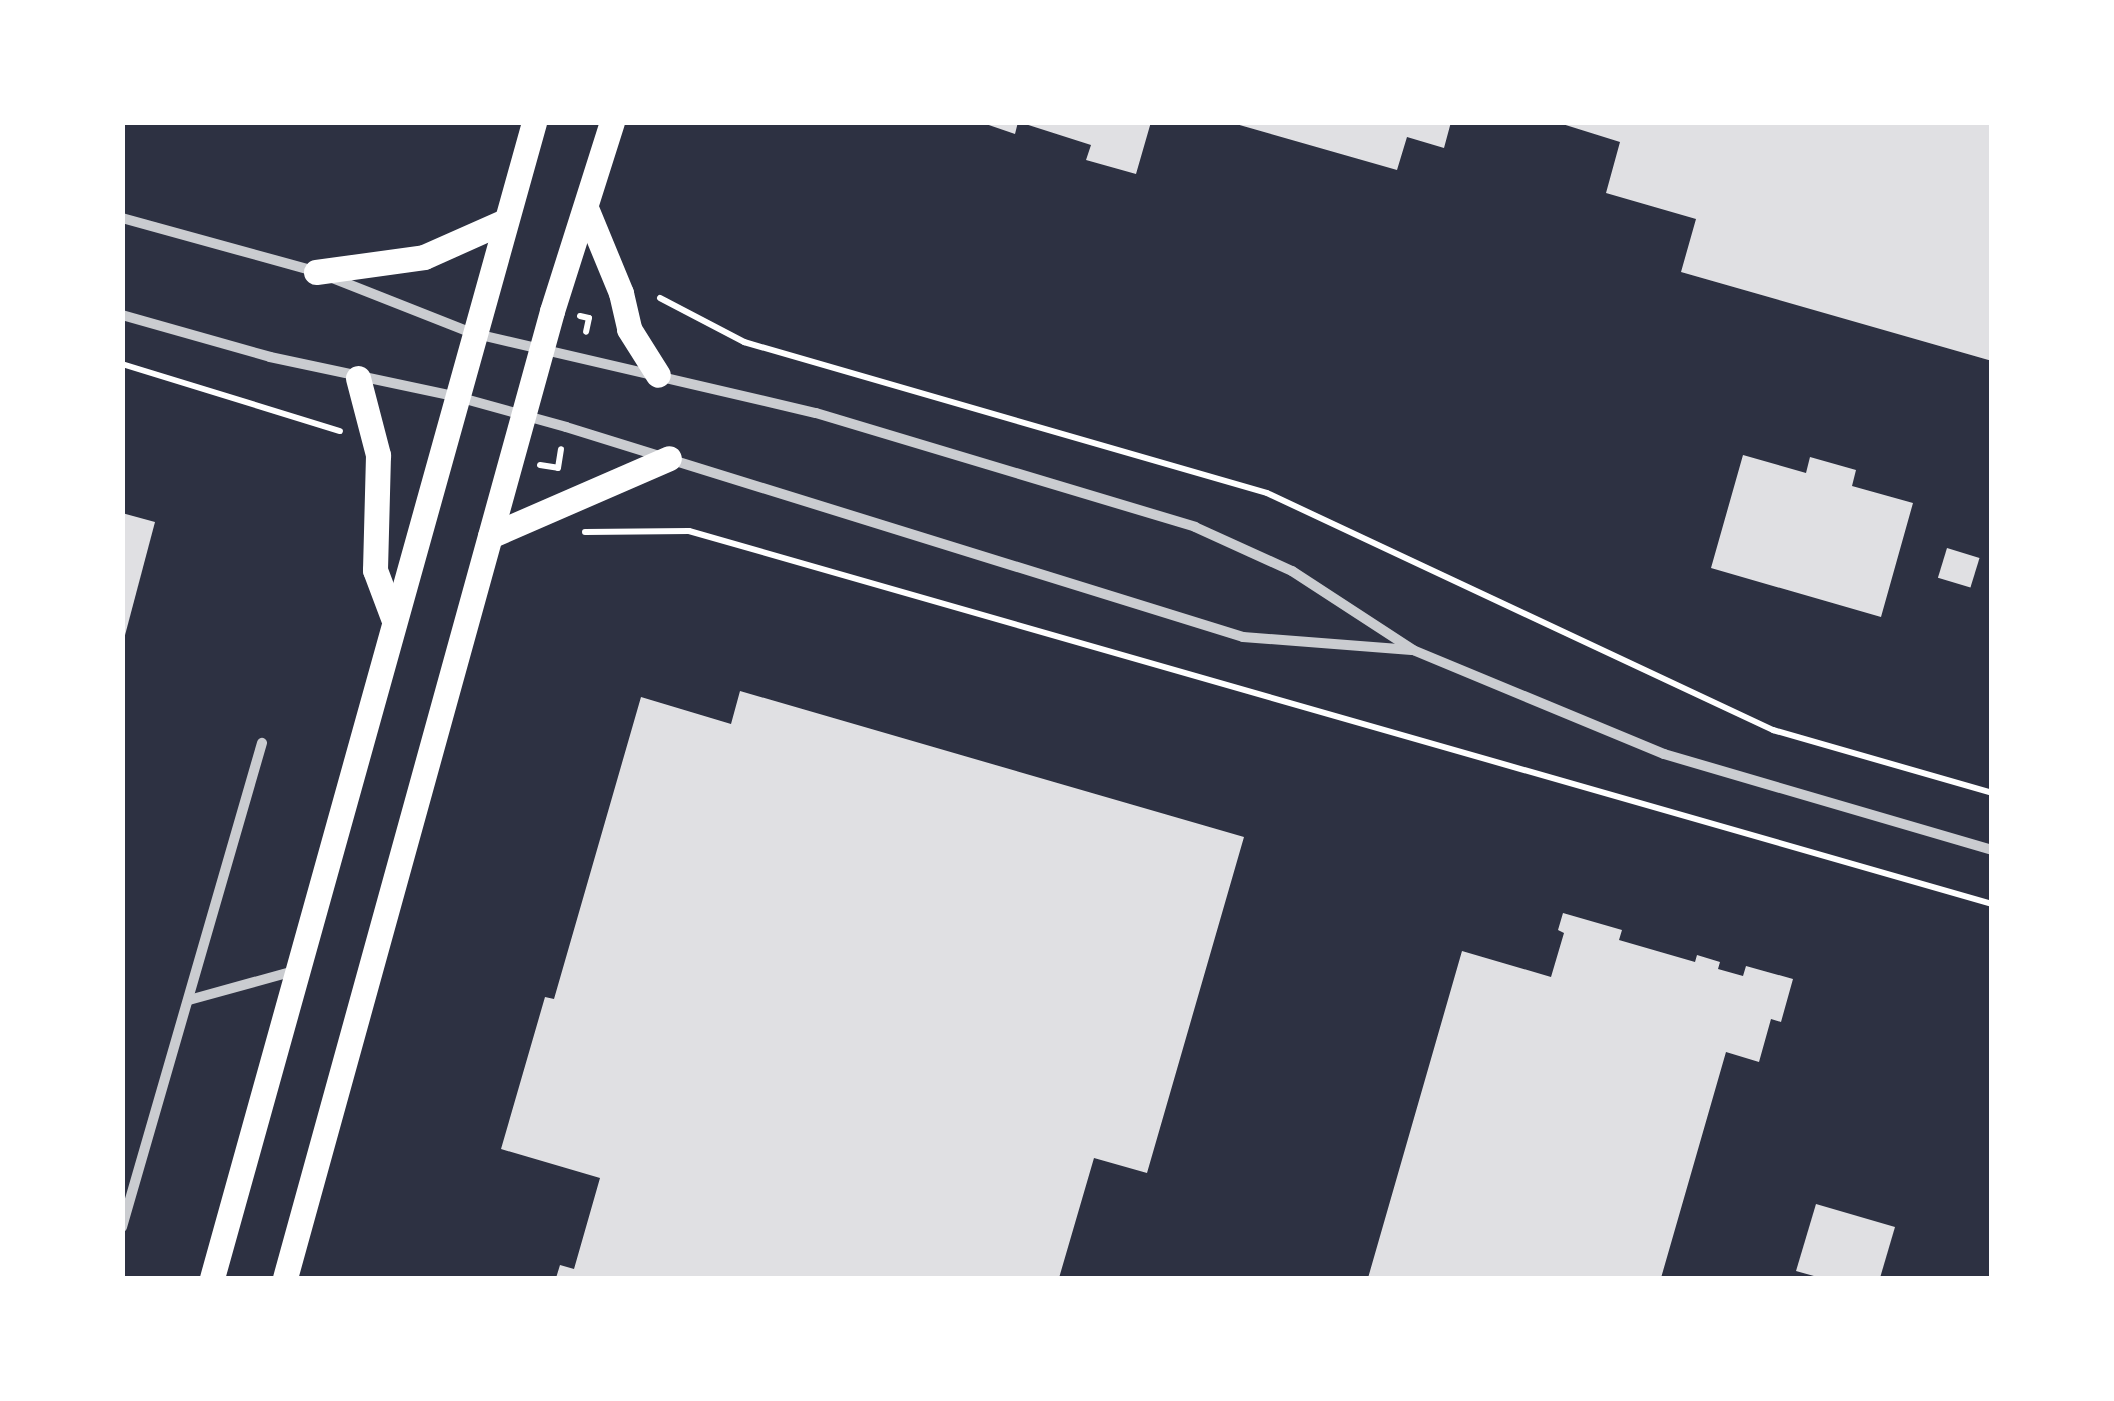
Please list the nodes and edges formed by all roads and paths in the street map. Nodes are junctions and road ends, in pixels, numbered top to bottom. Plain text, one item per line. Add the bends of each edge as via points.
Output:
1 (534, 122) edge
2 (612, 122) edge
3 (586, 208) junction
4 (122, 218) edge
5 (505, 221) junction
6 (316, 272) junction
7 (660, 298) dead end
8 (122, 315) edge
9 (472, 333) junction
10 (541, 348) junction
11 (122, 364) edge
12 (658, 375) junction
13 (358, 378) junction
14 (458, 397) junction
15 (523, 415) junction
16 (346, 434) dead end
17 (563, 440) dead end
18 (669, 458) junction
19 (534, 464) dead end
20 (574, 532) dead end
21 (490, 536) junction
22 (392, 618) junction
23 (1412, 650) junction
24 (262, 743) dead end
25 (1992, 792) edge
26 (1992, 850) edge
27 (1992, 904) edge
28 (298, 970) junction
29 (189, 1000) junction
30 (122, 1227) edge
31 (212, 1278) edge
32 (286, 1278) edge

1 - 5 main road
2 - 3 main road
3 - 10 main road
3 - 12 main road via 629,328
4 - 6 street
5 - 6 main road via 424,257
5 - 9 main road
6 - 9 street
7 - 25 path via 744,342 1267,493 1773,730
8 - 13 street
9 - 10 street
9 - 14 main road
10 - 12 street
10 - 15 main road
11 - 16 path
12 - 23 street via 816,413 1195,527 1292,571
13 - 14 street
13 - 22 main road via 378,455 374,570
14 - 15 street
14 - 22 main road
15 - 18 street
15 - 21 main road
17 - 19 path via 558,468
18 - 21 main road
18 - 23 street via 1243,637
20 - 27 path via 689,531
21 - 32 main road
22 - 28 main road
23 - 26 street via 1664,754
24 - 29 street
28 - 29 street
28 - 31 main road
29 - 30 street

